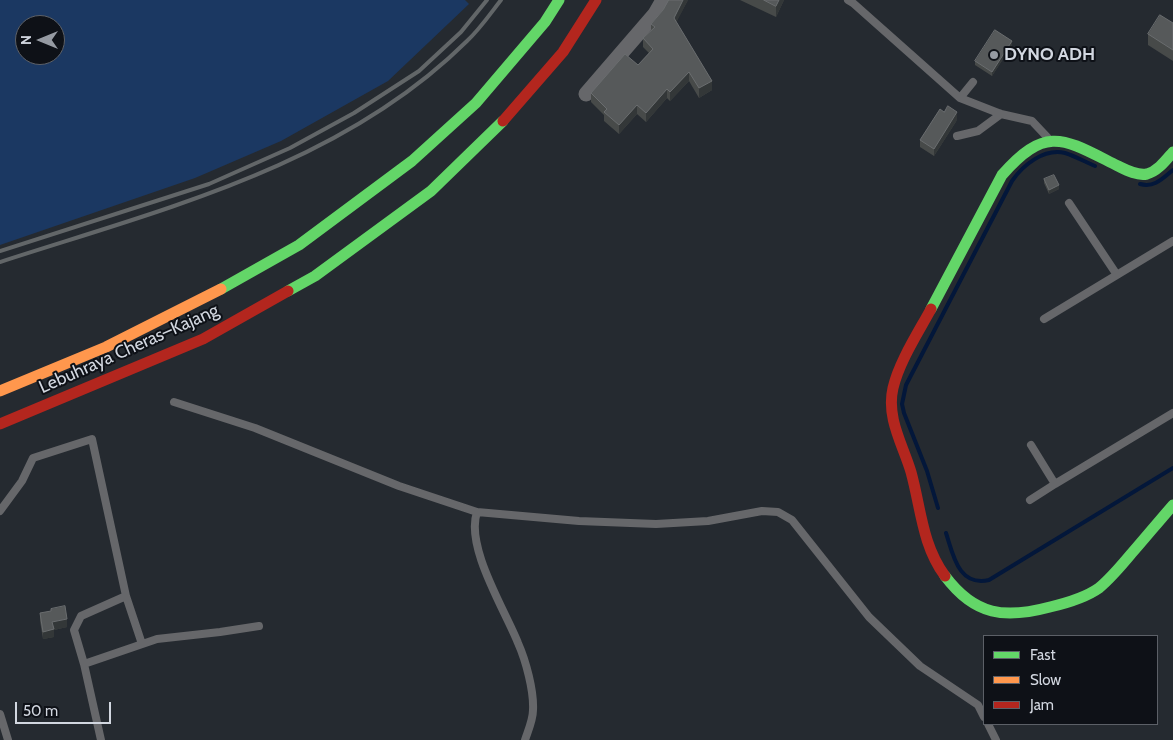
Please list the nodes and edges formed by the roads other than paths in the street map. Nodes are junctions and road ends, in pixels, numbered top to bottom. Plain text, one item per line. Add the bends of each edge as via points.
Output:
1 (559, 0) edge
2 (596, 0) edge
3 (663, 0) edge
4 (848, 0) edge
5 (973, 82) dead end
6 (586, 94) dead end
7 (960, 98) junction
8 (1001, 114) junction
9 (957, 136) dead end
10 (1049, 140) junction
11 (1173, 152) edge
12 (1069, 203) dead end
13 (1173, 241) edge
14 (1117, 275) junction
15 (1044, 319) dead end
16 (0, 391) edge
17 (174, 402) dead end
18 (1173, 413) edge
19 (0, 424) edge
20 (1031, 445) dead end
21 (1055, 484) junction
22 (1030, 500) dead end
23 (1173, 505) edge
24 (0, 511) edge
25 (476, 512) junction
26 (126, 596) junction
27 (259, 626) dead end
28 (142, 644) junction
29 (84, 664) junction
30 (0, 714) edge
31 (983, 715) edge
32 (988, 725) edge
33 (8, 740) edge
34 (101, 740) edge
35 (525, 740) edge
36 (996, 740) edge

1 - 16 main road, Lebuhraya Cheras–Kajang via 546,22 476,103 412,161 299,245 233,284 106,347
2 - 19 main road, Lebuhraya Cheras–Kajang via 563,52 500,125 432,191 315,276 203,339
3 - 6 street via 655,14
4 - 7 lane
5 - 7 lane
7 - 8 lane
8 - 9 lane via 978,131
8 - 10 lane via 1032,121
10 - 11 main road via 1070,143 1141,175 1154,171
10 - 23 main road via 1028,148 1002,175 893,385 893,422 908,461 929,547 944,576 978,605 1003,614 1031,612 1075,601 1098,588
12 - 14 lane
13 - 14 lane
14 - 15 lane
17 - 25 lane via 255,428 399,486
18 - 21 lane
20 - 21 lane
21 - 22 lane
24 - 26 lane via 22,482 33,458 92,439
25 - 31 lane via 656,524 708,521 762,511 778,512 792,520 869,617 920,666 978,704
25 - 35 lane via 476,540 482,564 519,644 532,691 534,712
26 - 28 lane
26 - 29 lane via 81,616 74,630
27 - 28 lane via 157,639
28 - 29 lane
29 - 34 lane
30 - 33 lane
32 - 36 lane

